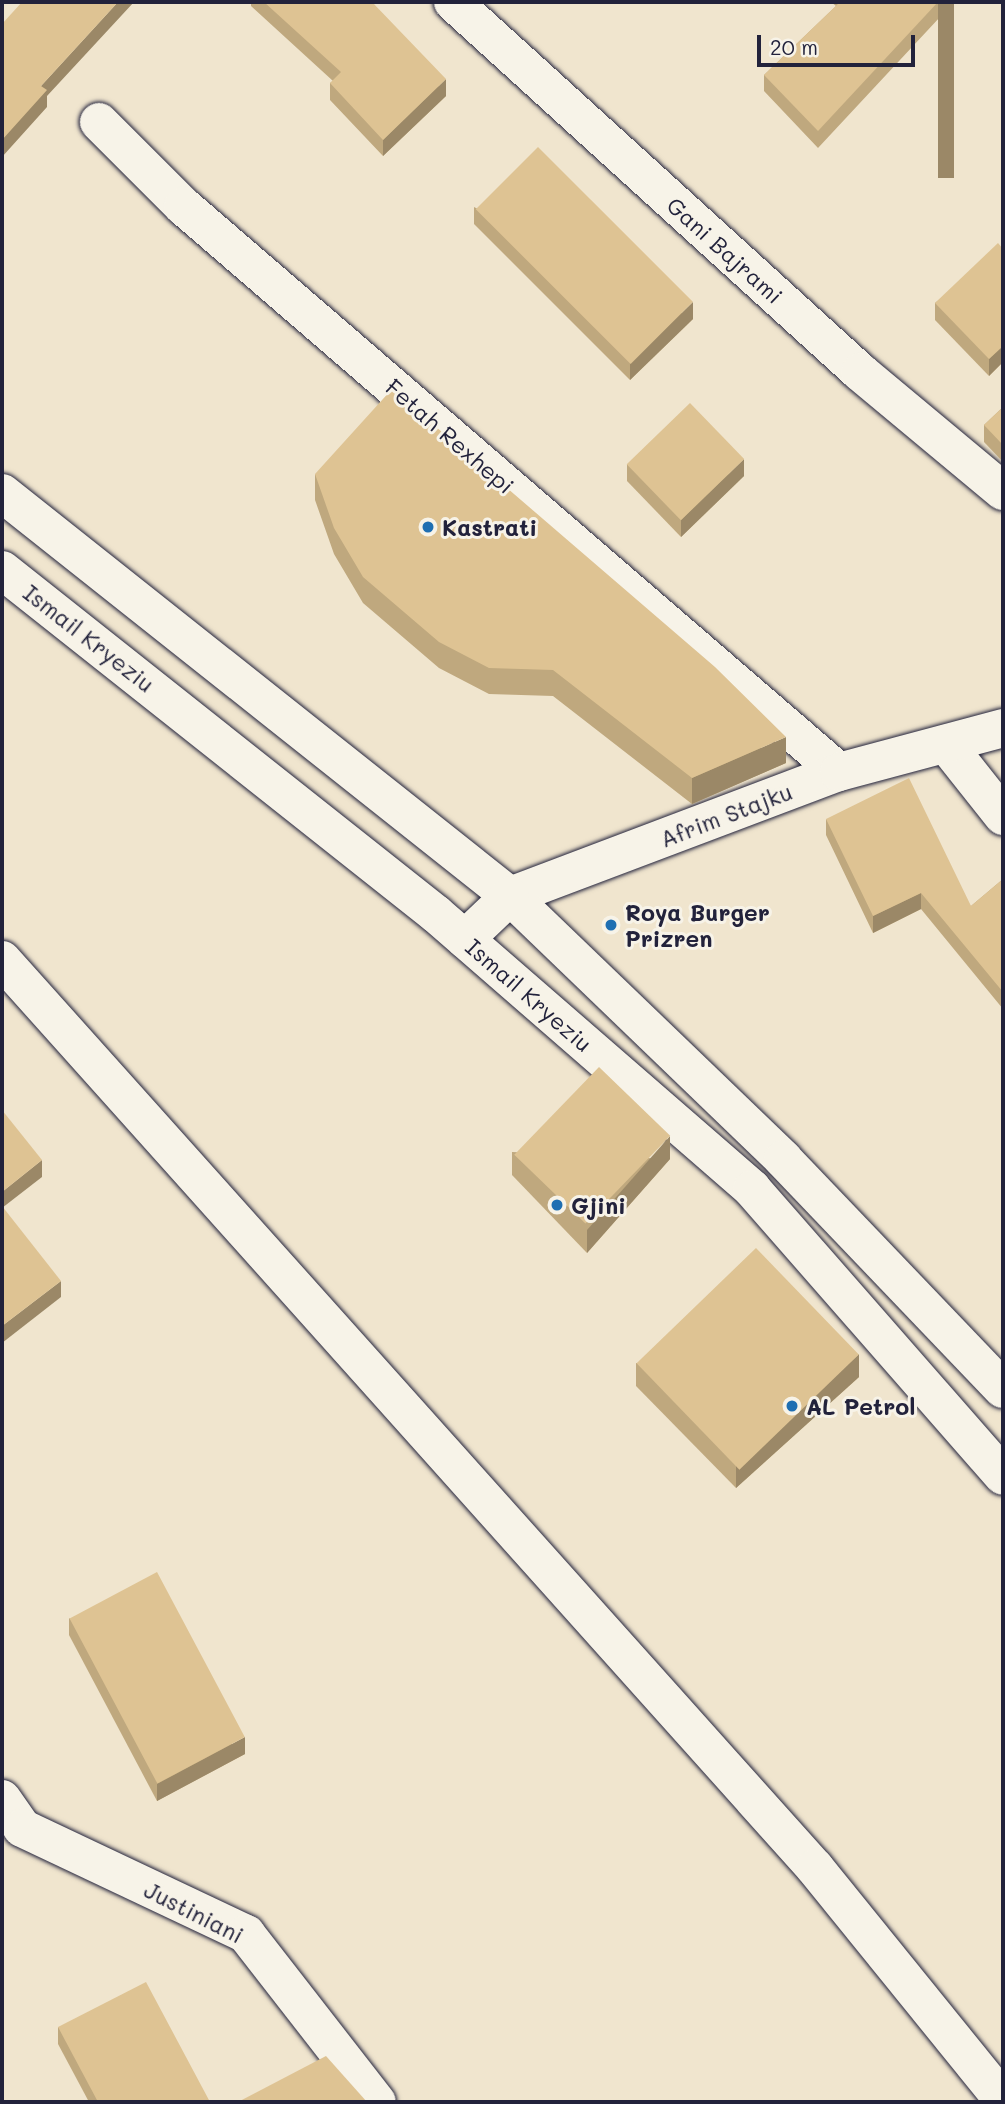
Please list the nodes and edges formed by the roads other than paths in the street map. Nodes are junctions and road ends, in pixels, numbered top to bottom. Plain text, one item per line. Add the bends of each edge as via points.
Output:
1 (453, 2) edge
2 (99, 122) dead end
3 (1003, 491) edge
4 (2, 493) edge
5 (2, 570) edge
6 (1003, 728) edge
7 (946, 744) junction
8 (839, 772) junction
9 (1003, 816) edge
10 (510, 896) junction
11 (465, 939) junction
12 (2, 960) edge
13 (1003, 1389) edge
14 (1003, 1476) edge
15 (2, 1799) edge
16 (1003, 2100) edge
17 (377, 2102) edge

1 - 3 street, Gani Bajrami via 860,372
2 - 8 street, Fetah Rexhepi via 183,206
4 - 10 street
5 - 11 street, Ismail Kryeziu
6 - 7 street, Afrim Stajku
7 - 8 street, Afrim Stajku
7 - 9 street
8 - 10 street, Afrim Stajku
10 - 11 street
10 - 13 street via 783,1159
11 - 14 street, Ismail Kryeziu via 752,1189
12 - 16 street via 815,1868
15 - 17 street, Justiniani via 22,1828 246,1934

